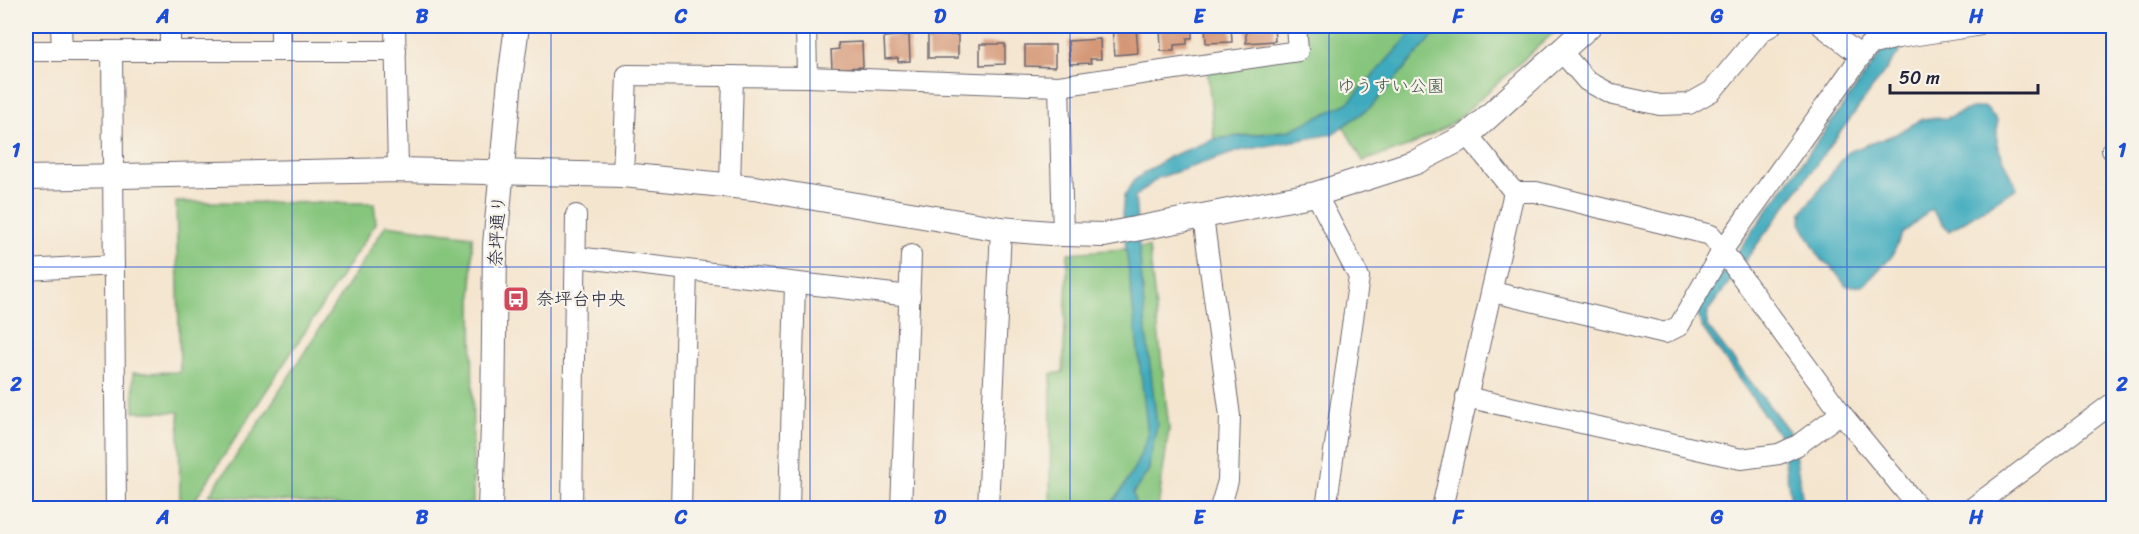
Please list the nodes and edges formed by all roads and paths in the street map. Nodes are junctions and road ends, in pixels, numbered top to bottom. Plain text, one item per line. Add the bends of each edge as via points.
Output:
1 (61, 26) edge
2 (170, 26) edge
3 (281, 26) edge
4 (395, 26) edge
5 (518, 26) edge
6 (806, 26) edge
7 (1296, 26) edge
8 (1589, 26) edge
9 (1771, 26) edge
10 (1822, 26) edge
11 (1968, 26) edge
12 (26, 51) edge
13 (62, 51) junction
14 (112, 51) junction
15 (170, 51) junction
16 (281, 51) junction
17 (396, 51) junction
18 (1561, 51) junction
19 (1861, 56) junction
20 (733, 76) junction
21 (807, 76) junction
22 (1059, 86) junction
23 (1468, 135) junction
24 (398, 170) junction
25 (501, 171) junction
26 (113, 175) junction
27 (623, 175) junction
28 (26, 178) edge
29 (730, 186) junction
30 (1514, 192) junction
31 (1316, 194) junction
32 (576, 215) dead end
33 (1203, 217) junction
34 (1001, 229) junction
35 (1063, 234) junction
36 (911, 255) dead end
37 (576, 257) junction
38 (1730, 261) junction
39 (114, 265) junction
40 (26, 270) edge
41 (687, 271) junction
42 (795, 284) junction
43 (1493, 292) junction
44 (910, 296) junction
45 (1466, 397) junction
46 (2114, 402) edge
47 (1841, 413) junction
48 (116, 508) edge
49 (490, 508) edge
50 (572, 508) edge
51 (681, 508) edge
52 (789, 508) edge
53 (901, 508) edge
54 (988, 508) edge
55 (1221, 508) edge
56 (1326, 508) edge
57 (1446, 508) edge
58 (1919, 508) edge
59 (1972, 508) edge

1 - 13 street
2 - 15 street
3 - 16 street
4 - 17 street
5 - 25 street, 奈坪通り
6 - 21 street
7 - 22 street via 1298,51
8 - 18 street
9 - 18 street via 1712,91 1689,104 1660,105 1613,95 1587,81
10 - 19 street
11 - 19 street via 1890,39 1869,45
12 - 13 street
13 - 14 street
14 - 15 street
14 - 26 street
15 - 16 street
16 - 17 street
17 - 24 street
18 - 23 street
19 - 38 street
20 - 21 street
20 - 27 street via 627,75
20 - 29 street
21 - 22 street
22 - 35 street
23 - 30 street
23 - 31 street via 1416,162
24 - 25 street
24 - 26 street
25 - 27 street
25 - 49 street, 奈坪通り via 495,245
26 - 28 street
26 - 39 street
27 - 29 street
29 - 34 street
30 - 38 street via 1536,192 1711,235
30 - 43 street
31 - 33 street
31 - 56 street via 1359,277
32 - 37 street
33 - 35 street via 1104,235
33 - 55 street via 1230,417 1228,481
34 - 35 street
34 - 54 street
36 - 44 street
37 - 41 street
37 - 50 street
38 - 43 street via 1679,326 1665,333
38 - 47 street
39 - 40 street
39 - 48 street
41 - 42 street
41 - 51 street
42 - 44 street
42 - 52 street
43 - 45 street
44 - 53 street
45 - 47 street via 1741,459 1788,449
45 - 57 street
46 - 59 street
47 - 58 street

